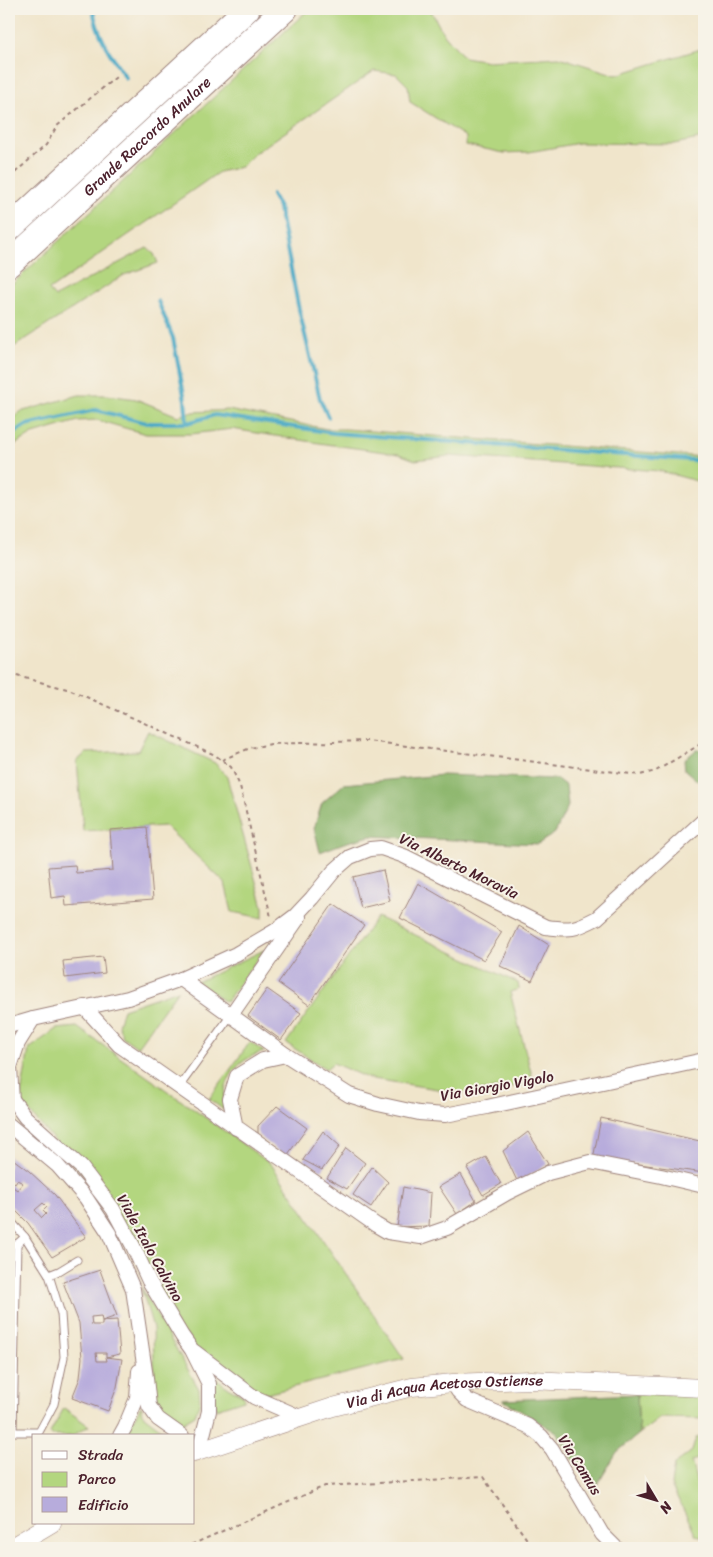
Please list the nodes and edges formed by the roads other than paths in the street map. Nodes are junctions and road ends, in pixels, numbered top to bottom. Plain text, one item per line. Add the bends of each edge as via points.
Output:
1 (247, 9) edge
2 (286, 9) edge
3 (9, 229) edge
4 (9, 264) edge
5 (704, 820) edge
6 (312, 898) junction
7 (181, 979) junction
8 (84, 1007) junction
9 (231, 1016) junction
10 (34, 1019) junction
11 (9, 1026) edge
12 (286, 1055) junction
13 (704, 1060) edge
14 (179, 1087) junction
15 (11, 1098) edge
16 (9, 1125) edge
17 (236, 1128) junction
18 (704, 1186) edge
19 (9, 1219) edge
20 (25, 1237) junction
21 (9, 1244) edge
22 (17, 1244) junction
23 (77, 1260) dead end
24 (49, 1275) junction
25 (142, 1347) junction
26 (192, 1350) junction
27 (453, 1383) junction
28 (704, 1388) edge
29 (302, 1418) junction
30 (121, 1434) edge
31 (179, 1434) edge
32 (196, 1450) edge
33 (50, 1524) edge
34 (10, 1548) edge
35 (616, 1548) edge

1 - 3 highway, Grande Raccordo Anulare
2 - 4 highway, Grande Raccordo Anulare
5 - 6 street, Via Alberto Moravia via 597,918 581,927 546,927 404,856 381,848 360,852 342,863
6 - 7 street, Via Alberto Moravia via 275,932
6 - 9 street
7 - 8 street, Via Alberto Moravia via 128,998
7 - 9 street, Via Giorgio Vigolo
8 - 10 street, Via Alberto Moravia
8 - 14 street via 119,1045
9 - 12 street, Via Giorgio Vigolo
9 - 14 lane
10 - 11 street, Via Alberto Moravia
10 - 15 street, Viale Italo Calvino via 18,1043 10,1067
12 - 13 street, Via Giorgio Vigolo via 348,1095 411,1111 445,1115
12 - 17 street via 263,1060 236,1076 230,1099
14 - 17 street
15 - 26 street, Viale Italo Calvino via 25,1118 81,1167 113,1210 149,1281
16 - 25 street, Viale Italo Calvino via 56,1165 86,1198 109,1232 133,1289
17 - 18 street via 376,1225 388,1232 420,1237 447,1228 548,1173 590,1162
19 - 20 lane
20 - 22 lane
20 - 24 lane
21 - 22 lane
22 - 24 lane via 13,1432 39,1432 54,1404 64,1357 60,1314
23 - 24 lane
25 - 30 street, Viale Italo Calvino via 137,1398
25 - 31 street, Viale Italo Calvino via 148,1406 158,1419
26 - 29 street, Viale Italo Calvino via 254,1397
26 - 32 street, Viale Italo Calvino via 209,1384 209,1411
27 - 28 street, Via di Acqua Acetosa Ostiense via 531,1380
27 - 29 street, Via di Acqua Acetosa Ostiense via 383,1393
27 - 35 street, Via Camus via 467,1400 528,1426 541,1436 602,1534
29 - 32 street, Via di Acqua Acetosa Ostiense
33 - 34 street

